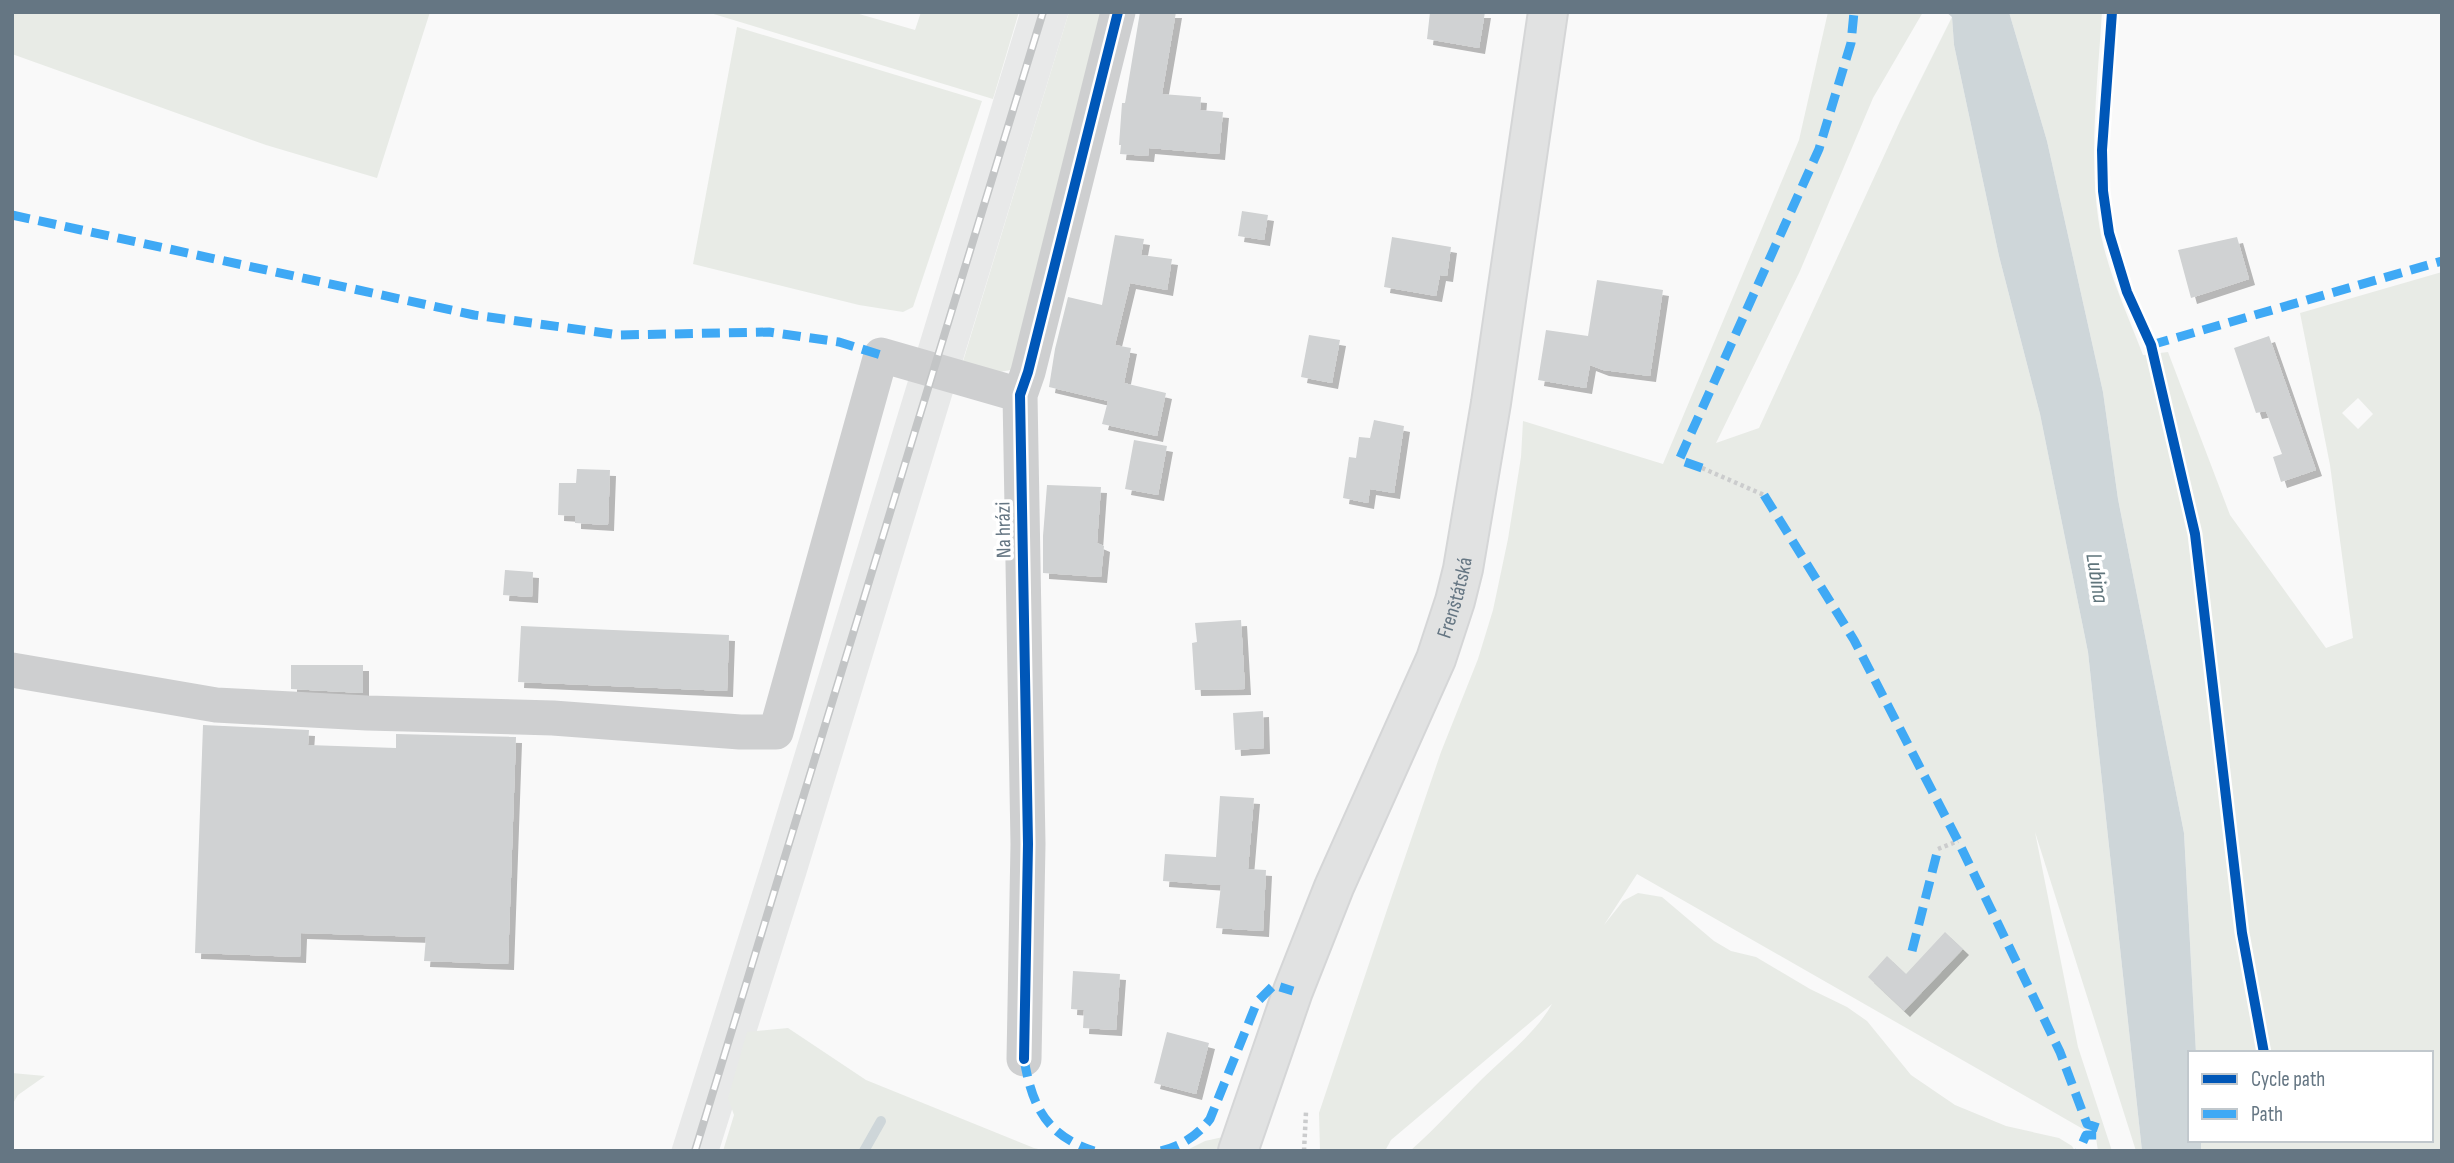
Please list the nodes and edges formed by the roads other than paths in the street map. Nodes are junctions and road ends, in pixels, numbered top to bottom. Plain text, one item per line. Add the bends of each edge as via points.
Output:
1 (1118, 12) edge
2 (1548, 12) edge
3 (1020, 395) junction
4 (12, 670) edge
5 (1024, 1059) dead end
6 (1242, 1141) edge

1 - 3 street, Na hrázi
2 - 6 main road, Frenštátská via 1464,569 1432,670 1293,990
3 - 4 street via 881,355 776,732 216,705
3 - 5 street, Na hrázi via 1028,844

